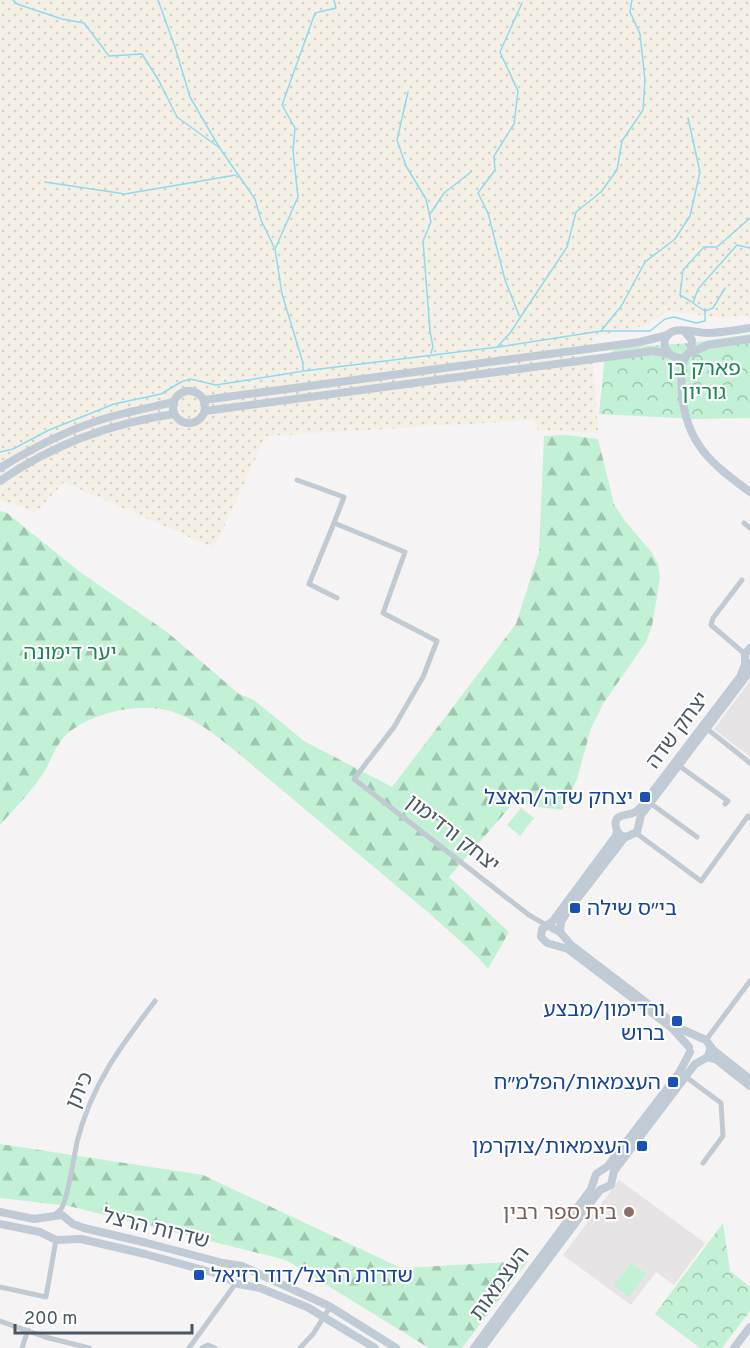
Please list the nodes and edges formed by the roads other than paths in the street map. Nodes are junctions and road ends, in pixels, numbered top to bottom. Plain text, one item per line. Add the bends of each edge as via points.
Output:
1 (750, 328) edge
2 (685, 332) junction
3 (668, 335) junction
4 (750, 339) edge
5 (670, 355) junction
6 (688, 355) junction
7 (681, 382) junction
8 (204, 400) junction
9 (174, 402) junction
10 (205, 411) junction
11 (174, 414) junction
12 (0, 468) edge
13 (297, 480) dead end
14 (0, 481) edge
15 (750, 492) edge
16 (334, 523) junction
17 (744, 524) dead end
18 (750, 528) edge
19 (742, 580) dead end
20 (337, 598) dead end
21 (748, 660) edge
22 (706, 728) junction
23 (750, 763) edge
24 (678, 765) junction
25 (650, 803) junction
26 (725, 804) dead end
27 (630, 814) junction
28 (750, 818) edge
29 (638, 822) junction
30 (617, 832) junction
31 (636, 833) junction
32 (625, 837) junction
33 (697, 837) dead end
34 (546, 928) junction
35 (561, 933) junction
36 (557, 945) junction
37 (750, 981) edge
38 (155, 1001) dead end
39 (706, 1042) junction
40 (690, 1049) junction
41 (704, 1059) junction
42 (686, 1077) junction
43 (750, 1079) edge
44 (750, 1086) edge
45 (703, 1163) dead end
46 (604, 1170) junction
47 (612, 1176) junction
48 (595, 1182) junction
49 (602, 1188) junction
50 (63, 1207) junction
51 (0, 1212) edge
52 (53, 1215) junction
53 (69, 1220) junction
54 (0, 1224) edge
55 (57, 1238) junction
56 (235, 1265) junction
57 (248, 1269) junction
58 (233, 1281) junction
59 (247, 1285) junction
60 (0, 1287) edge
61 (330, 1307) junction
62 (324, 1316) junction
63 (0, 1321) edge
64 (750, 1327) edge
65 (28, 1330) junction
66 (22, 1348) edge
67 (89, 1348) edge
68 (189, 1348) edge
69 (202, 1348) edge
70 (215, 1348) edge
71 (300, 1348) edge
72 (375, 1348) edge
73 (396, 1348) edge
74 (474, 1348) edge
75 (482, 1348) edge
76 (734, 1348) edge

1 - 2 main road
2 - 3 main road
2 - 6 main road via 693,347
3 - 5 main road via 665,343
3 - 8 main road via 640,342
4 - 6 main road via 708,345
5 - 6 main road
5 - 7 main road
5 - 10 main road via 645,352
6 - 7 main road
7 - 15 main road via 685,413 696,442 713,463
8 - 9 main road via 191,391 180,393
8 - 10 main road
9 - 11 main road
9 - 12 main road via 129,411 78,428
10 - 11 main road via 200,419 190,423
11 - 14 main road via 82,438
13 - 16 street via 344,497
16 - 20 street via 309,584
16 - 34 street, יצחק ורדימון via 405,552 383,613 436,641 423,676 394,727 354,779
17 - 18 street
19 - 21 street via 712,618 711,625
21 - 22 main road, יצחק שדה
21 - 27 main road, יצחק שדה via 740,677 642,807
22 - 23 street
22 - 24 main road, יצחק שדה
24 - 25 main road, יצחק שדה
24 - 26 street via 728,801
25 - 29 main road, יצחק שדה
25 - 33 street
27 - 29 main road
27 - 30 main road via 619,817 615,823
28 - 31 street via 701,881
29 - 31 main road
30 - 32 main road
30 - 34 main road
31 - 32 main road
32 - 35 main road via 567,912 561,922
34 - 35 main road
34 - 36 main road via 541,937 544,942
35 - 36 main road
35 - 39 main road via 571,945 674,1024
36 - 40 main road via 672,1028
37 - 39 street
38 - 50 street, כיתן via 121,1045 95,1088 83,1119
39 - 40 main road via 693,1041
39 - 41 main road via 710,1053
39 - 43 main road
40 - 41 main road via 695,1059
40 - 46 main road via 679,1073
41 - 42 main road
41 - 44 main road via 717,1060
42 - 45 street via 721,1103 723,1136
42 - 47 main road
46 - 47 main road
46 - 48 main road via 596,1174
47 - 49 main road via 611,1185
48 - 49 main road
48 - 74 main road, העצמאות
49 - 75 main road, העצמאות
50 - 52 street
50 - 53 street
51 - 52 main road via 34,1218
52 - 53 main road
52 - 55 main road via 45,1226
53 - 55 main road via 70,1232
53 - 56 main road, שדרות הרצל via 84,1228
54 - 55 main road, שדרות הרצל
55 - 58 main road, שדרות הרצל via 81,1239 153,1256
55 - 60 street via 46,1297
56 - 57 main road
56 - 58 main road via 228,1276
57 - 59 main road via 252,1275
57 - 61 main road
58 - 59 main road
58 - 68 street
59 - 62 main road
61 - 62 street
61 - 73 main road
62 - 71 street
62 - 72 main road
63 - 65 street
64 - 76 main road
65 - 66 street
65 - 67 street
69 - 70 street

